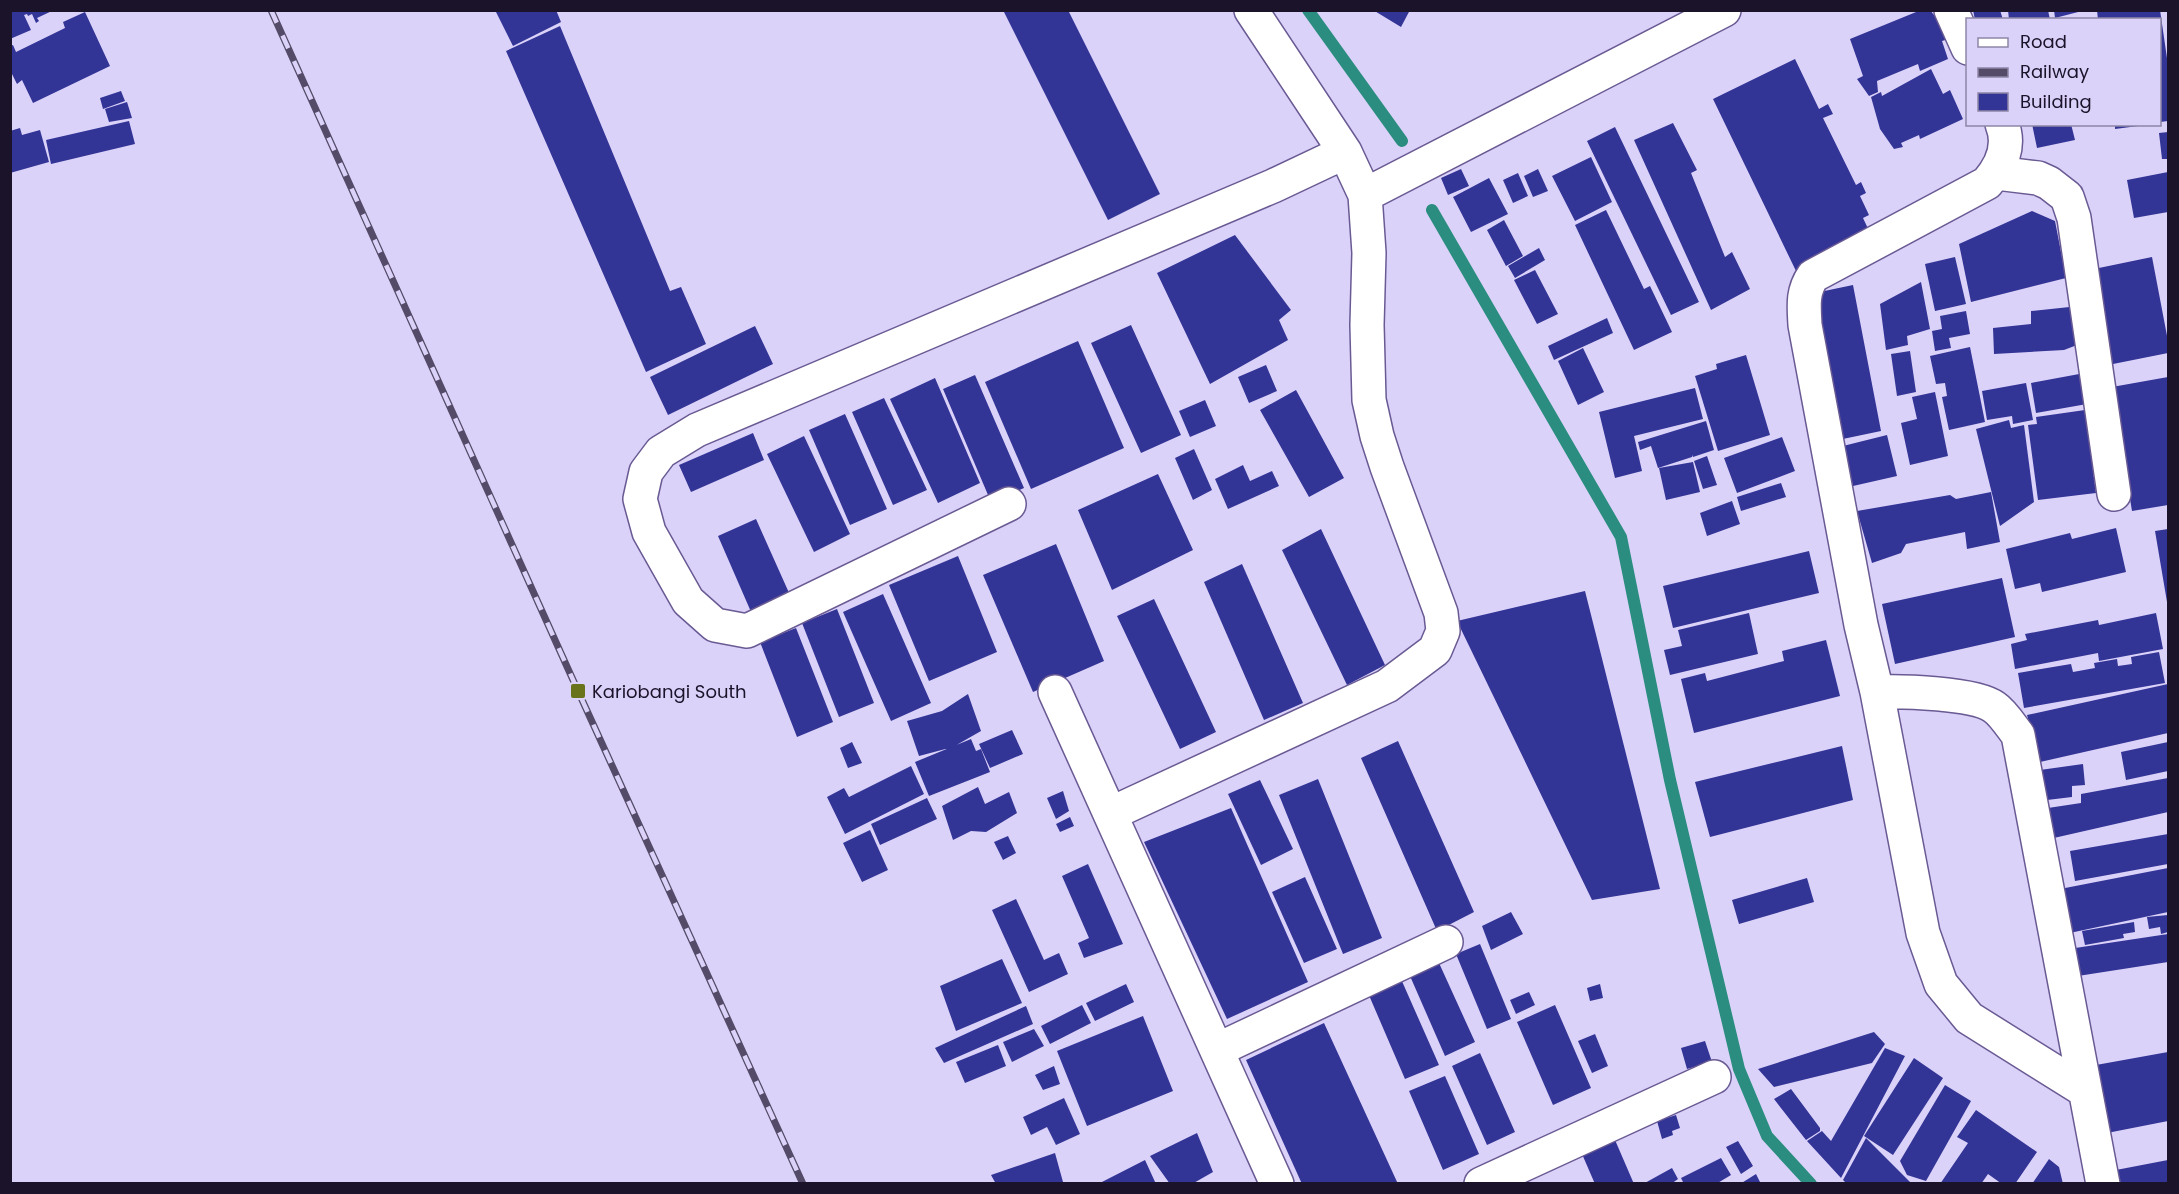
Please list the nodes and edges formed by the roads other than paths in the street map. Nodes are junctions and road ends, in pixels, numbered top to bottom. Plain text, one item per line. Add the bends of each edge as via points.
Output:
1 (1251, 10) edge
2 (1724, 10) edge
3 (1951, 10) edge
4 (1966, 44) edge
5 (2003, 126) edge
6 (1345, 152) junction
7 (1996, 173) junction
8 (1365, 195) junction
9 (2114, 494) dead end
10 (1009, 504) dead end
11 (1055, 692) dead end
12 (1877, 692) junction
13 (1110, 814) junction
14 (1446, 942) dead end
15 (1217, 1050) junction
16 (1714, 1077) dead end
17 (2084, 1090) junction
18 (1277, 1184) edge
19 (1481, 1184) edge
20 (2103, 1184) edge

1 - 6 street
2 - 8 street
3 - 4 street
5 - 7 street via 2004,154
6 - 8 street
6 - 10 street via 697,430 661,452 646,472 640,499 649,532 688,601 715,625 747,631
7 - 9 street via 2038,178 2067,197 2074,218
7 - 12 street via 1987,183 1813,276 1806,287 1805,325
8 - 13 street via 1370,254 1366,325 1369,400 1380,446 1441,613 1443,631 1435,650 1387,686
11 - 13 street
12 - 17 street via 1923,933 1941,984 1968,1018
12 - 17 street via 1907,690 1978,700 1994,706 2018,735
13 - 15 street
14 - 15 street
15 - 18 street
16 - 19 street
17 - 20 street

